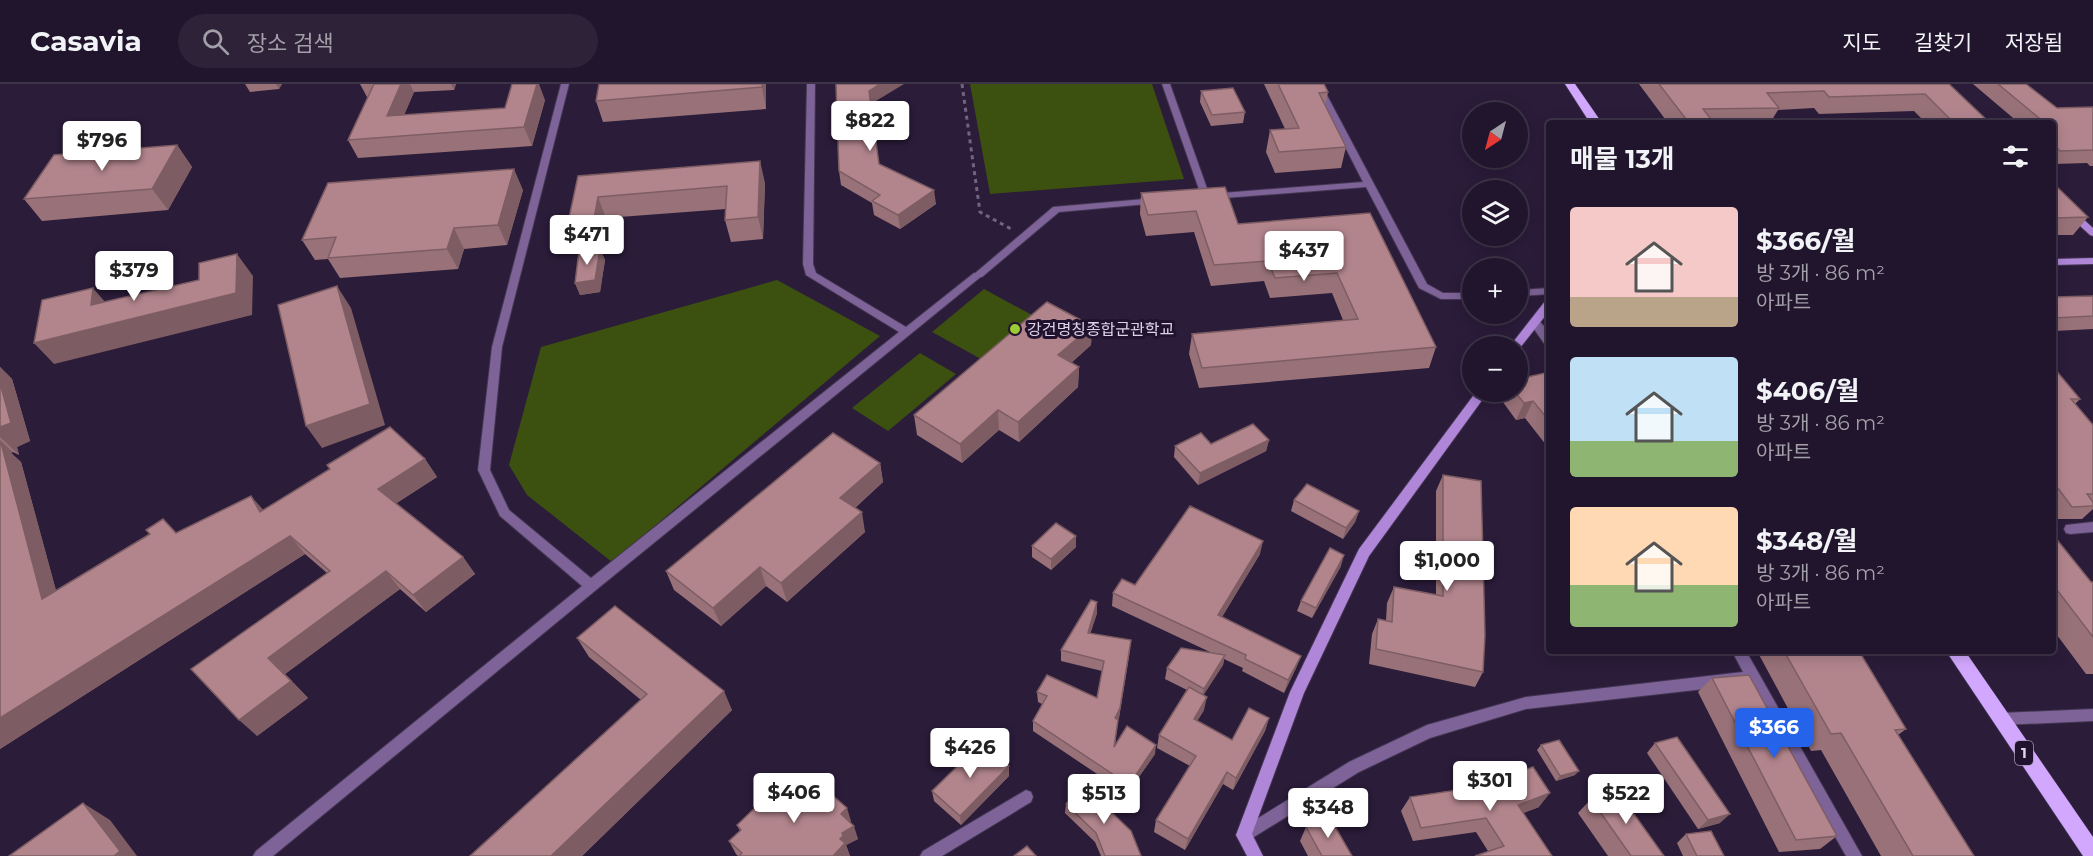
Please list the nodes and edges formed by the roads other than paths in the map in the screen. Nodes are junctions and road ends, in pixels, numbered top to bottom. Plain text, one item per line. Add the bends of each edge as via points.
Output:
1 (565, 84) edge
2 (811, 84) edge
3 (1166, 84) edge
4 (1317, 84) edge
5 (1570, 84) edge
6 (1594, 120) edge
7 (1369, 184) junction
8 (1205, 196) junction
9 (1193, 197) edge
10 (2056, 198) edge
11 (1170, 199) edge
12 (2093, 233) edge
13 (2093, 261) edge
14 (2056, 262) edge
15 (1546, 291) edge
16 (1528, 292) edge
17 (1462, 296) edge
18 (1546, 307) edge
19 (1534, 322) junction
20 (907, 332) junction
21 (1523, 336) edge
22 (1546, 338) edge
23 (1475, 402) edge
24 (2093, 527) edge
25 (2070, 528) dead end
26 (591, 586) junction
27 (1741, 654) edge
28 (1957, 654) edge
29 (1754, 677) junction
30 (2093, 715) edge
31 (2001, 719) junction
32 (1026, 797) dead end
33 (1244, 835) junction
34 (2093, 854) edge
35 (261, 856) edge
36 (928, 856) edge
37 (1255, 856) edge
38 (1854, 856) edge

1 - 26 street via 497,347 484,470 504,513
2 - 20 street via 811,275
3 - 8 street
4 - 7 street
5 - 6 main road
7 - 8 street
7 - 17 street via 1423,286 1441,296
8 - 9 street
10 - 12 street
11 - 20 street via 1056,209
13 - 14 street
15 - 16 street
18 - 19 street
19 - 21 street
19 - 22 street
20 - 26 street
23 - 33 street via 1364,554 1297,693
24 - 25 street
26 - 35 street
27 - 29 street
28 - 31 main road, 1
29 - 33 street via 1526,704 1427,732 1354,767
29 - 38 street
30 - 31 street
31 - 34 main road, 1
32 - 36 street
33 - 37 street

